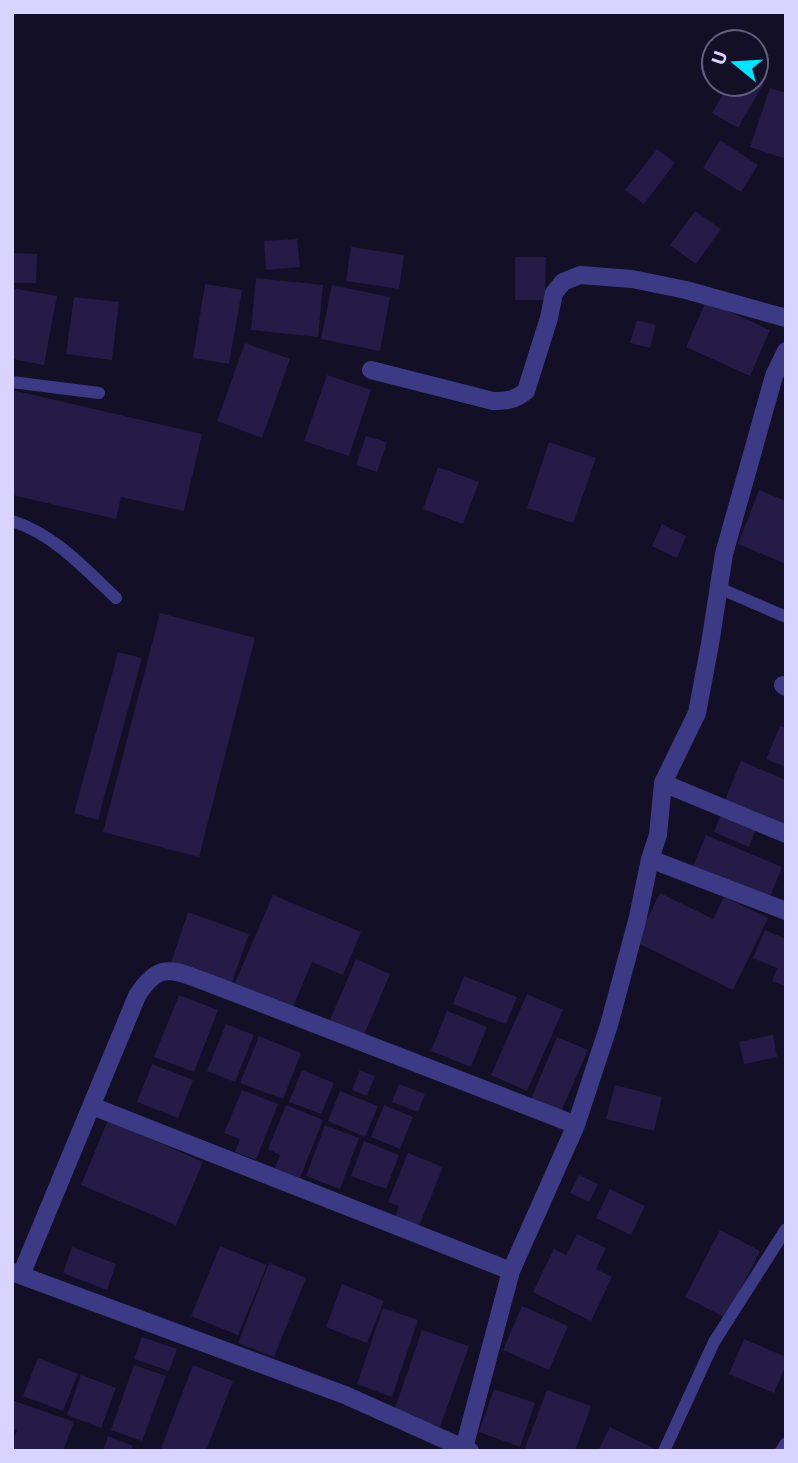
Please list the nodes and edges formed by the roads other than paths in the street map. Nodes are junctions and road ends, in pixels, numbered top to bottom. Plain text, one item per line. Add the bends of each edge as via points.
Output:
1 (786, 318) edge
2 (786, 351) edge
3 (371, 370) dead end
4 (780, 378) edge
5 (12, 382) edge
6 (99, 393) dead end
7 (12, 522) edge
8 (719, 588) junction
9 (116, 598) dead end
10 (786, 617) edge
11 (663, 783) junction
12 (786, 834) edge
13 (650, 859) junction
14 (786, 911) edge
15 (92, 1106) junction
16 (576, 1125) junction
17 (786, 1229) edge
18 (511, 1271) junction
19 (17, 1274) edge
20 (786, 1443) edge
21 (467, 1449) edge
22 (664, 1451) edge
23 (781, 1451) edge

1 - 3 street via 686,290 580,275 563,282 554,293 526,391 517,399 493,401
2 - 4 street
4 - 8 street via 724,554
5 - 6 lane
7 - 9 lane via 43,535 72,556
8 - 10 lane
8 - 11 street via 697,713
11 - 12 street
11 - 13 street via 658,835
13 - 14 street
13 - 16 street via 609,1025
15 - 16 street via 137,996 146,982 163,971 209,983
15 - 18 street
15 - 19 street
16 - 18 street
17 - 22 lane via 714,1342
18 - 21 street
19 - 21 street via 345,1395
20 - 23 lane

